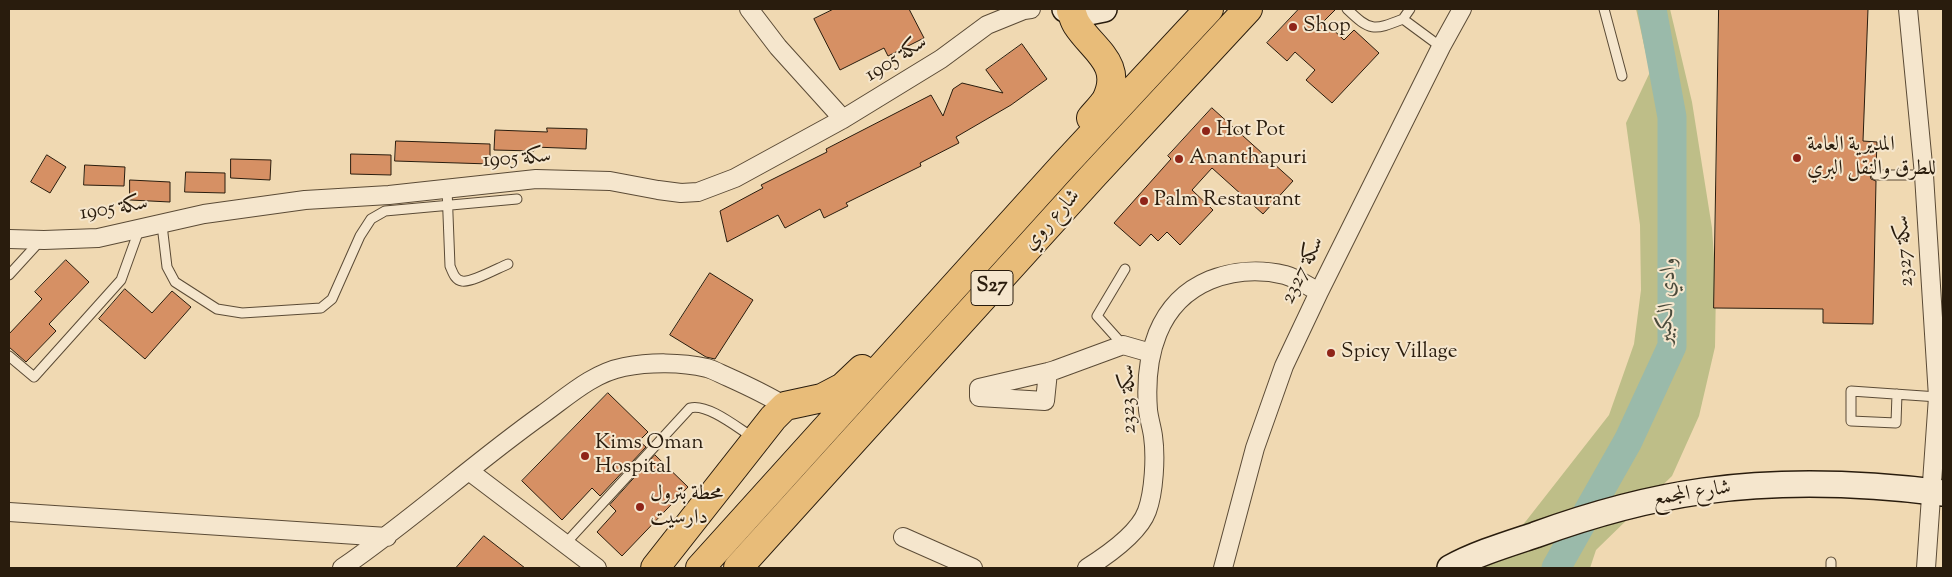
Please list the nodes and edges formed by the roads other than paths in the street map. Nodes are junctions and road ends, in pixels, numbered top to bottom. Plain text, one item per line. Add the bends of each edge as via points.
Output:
1 (748, 9) edge
2 (997, 9) edge
3 (1031, 9) edge
4 (1104, 9) edge
5 (1209, 9) edge
6 (1248, 9) edge
7 (1347, 9) edge
8 (1410, 9) edge
9 (1462, 9) edge
10 (1604, 9) edge
11 (1908, 9) edge
12 (1068, 10) edge
13 (1403, 19) junction
14 (987, 25) junction
15 (1441, 47) junction
16 (1622, 76) dead end
17 (843, 119) junction
18 (1063, 166) junction
19 (1876, 175) dead end
20 (1924, 176) junction
21 (448, 197) junction
22 (517, 199) dead end
23 (162, 225) junction
24 (139, 230) junction
25 (9, 239) edge
26 (42, 240) junction
27 (508, 264) dead end
28 (1125, 269) dead end
29 (9, 275) edge
30 (1318, 292) junction
31 (943, 300) junction
32 (1123, 345) junction
33 (1151, 353) junction
34 (9, 356) edge
35 (1048, 372) dead end
36 (1897, 394) junction
37 (1938, 397) junction
38 (785, 406) junction
39 (756, 440) junction
40 (469, 471) junction
41 (1937, 492) edge
42 (9, 512) edge
43 (784, 518) junction
44 (387, 537) junction
45 (903, 537) dead end
46 (565, 544) junction
47 (590, 566) edge
48 (1453, 567) edge
49 (342, 568) edge
50 (655, 568) edge
51 (700, 568) edge
52 (738, 568) edge
53 (746, 568) edge
54 (973, 568) edge
55 (1087, 568) edge
56 (1223, 568) edge
57 (1926, 568) edge

1 - 17 street
2 - 14 street, سكة 1905
3 - 14 street, سكة 1905
4 - 12 street via 1084,13
5 - 18 main road, شارع روي / S27
6 - 43 main road, شارع روي / S27 via 1092,176
7 - 13 lane via 1364,25 1375,28
8 - 13 lane
9 - 15 street, سكة 2327
10 - 16 lane
11 - 20 street, سكة 2327
12 - 18 main road via 1102,54 1111,83 1106,100 1077,136
13 - 15 lane
14 - 17 street, سكة 1905 via 941,59
15 - 30 street, سكة 2327
17 - 21 street, سكة 1905 via 735,178 698,192 658,190 610,180 536,179
18 - 31 main road, شارع روي / S27
19 - 20 lane
20 - 37 street, سكة 2327
21 - 22 lane
21 - 23 street, سكة 1905 via 390,195 305,200 204,214
21 - 23 lane via 385,211 371,219 332,299 321,308 242,313 217,309 175,282 167,267
21 - 27 lane via 450,266 455,277 469,281
23 - 24 street, سكة 1905
24 - 26 street, سكة 1905 via 98,238
24 - 34 lane via 122,280 34,377
25 - 26 street, سكة 1905
26 - 29 lane
28 - 32 lane via 1096,316
30 - 33 street, سكة 2323 via 1285,275 1226,274 1183,295 1170,310
30 - 56 street, سكة 2327 via 1284,366 1255,448
31 - 38 main road via 902,332 843,387 822,398
31 - 51 main road, شارع روي / S27
32 - 33 street
32 - 35 street
33 - 55 street, سكة 2323 via 1148,411 1153,438 1153,466 1146,513 1132,533
36 - 36 lane via 1851,391 1851,421 1896,422
36 - 37 lane
37 - 41 street, سكة 2327
38 - 39 main road
38 - 40 street via 709,369 680,364 626,367 585,384
39 - 46 lane via 707,409 690,408
39 - 50 main road
40 - 44 street
40 - 46 street
41 - 48 street, شارع المجمع via 1809,484 1678,496 1577,520
41 - 57 street, سكة 2327
42 - 44 street
43 - 52 main road, شارع روي / S27
43 - 53 main road
44 - 49 street
45 - 54 street
46 - 47 street

